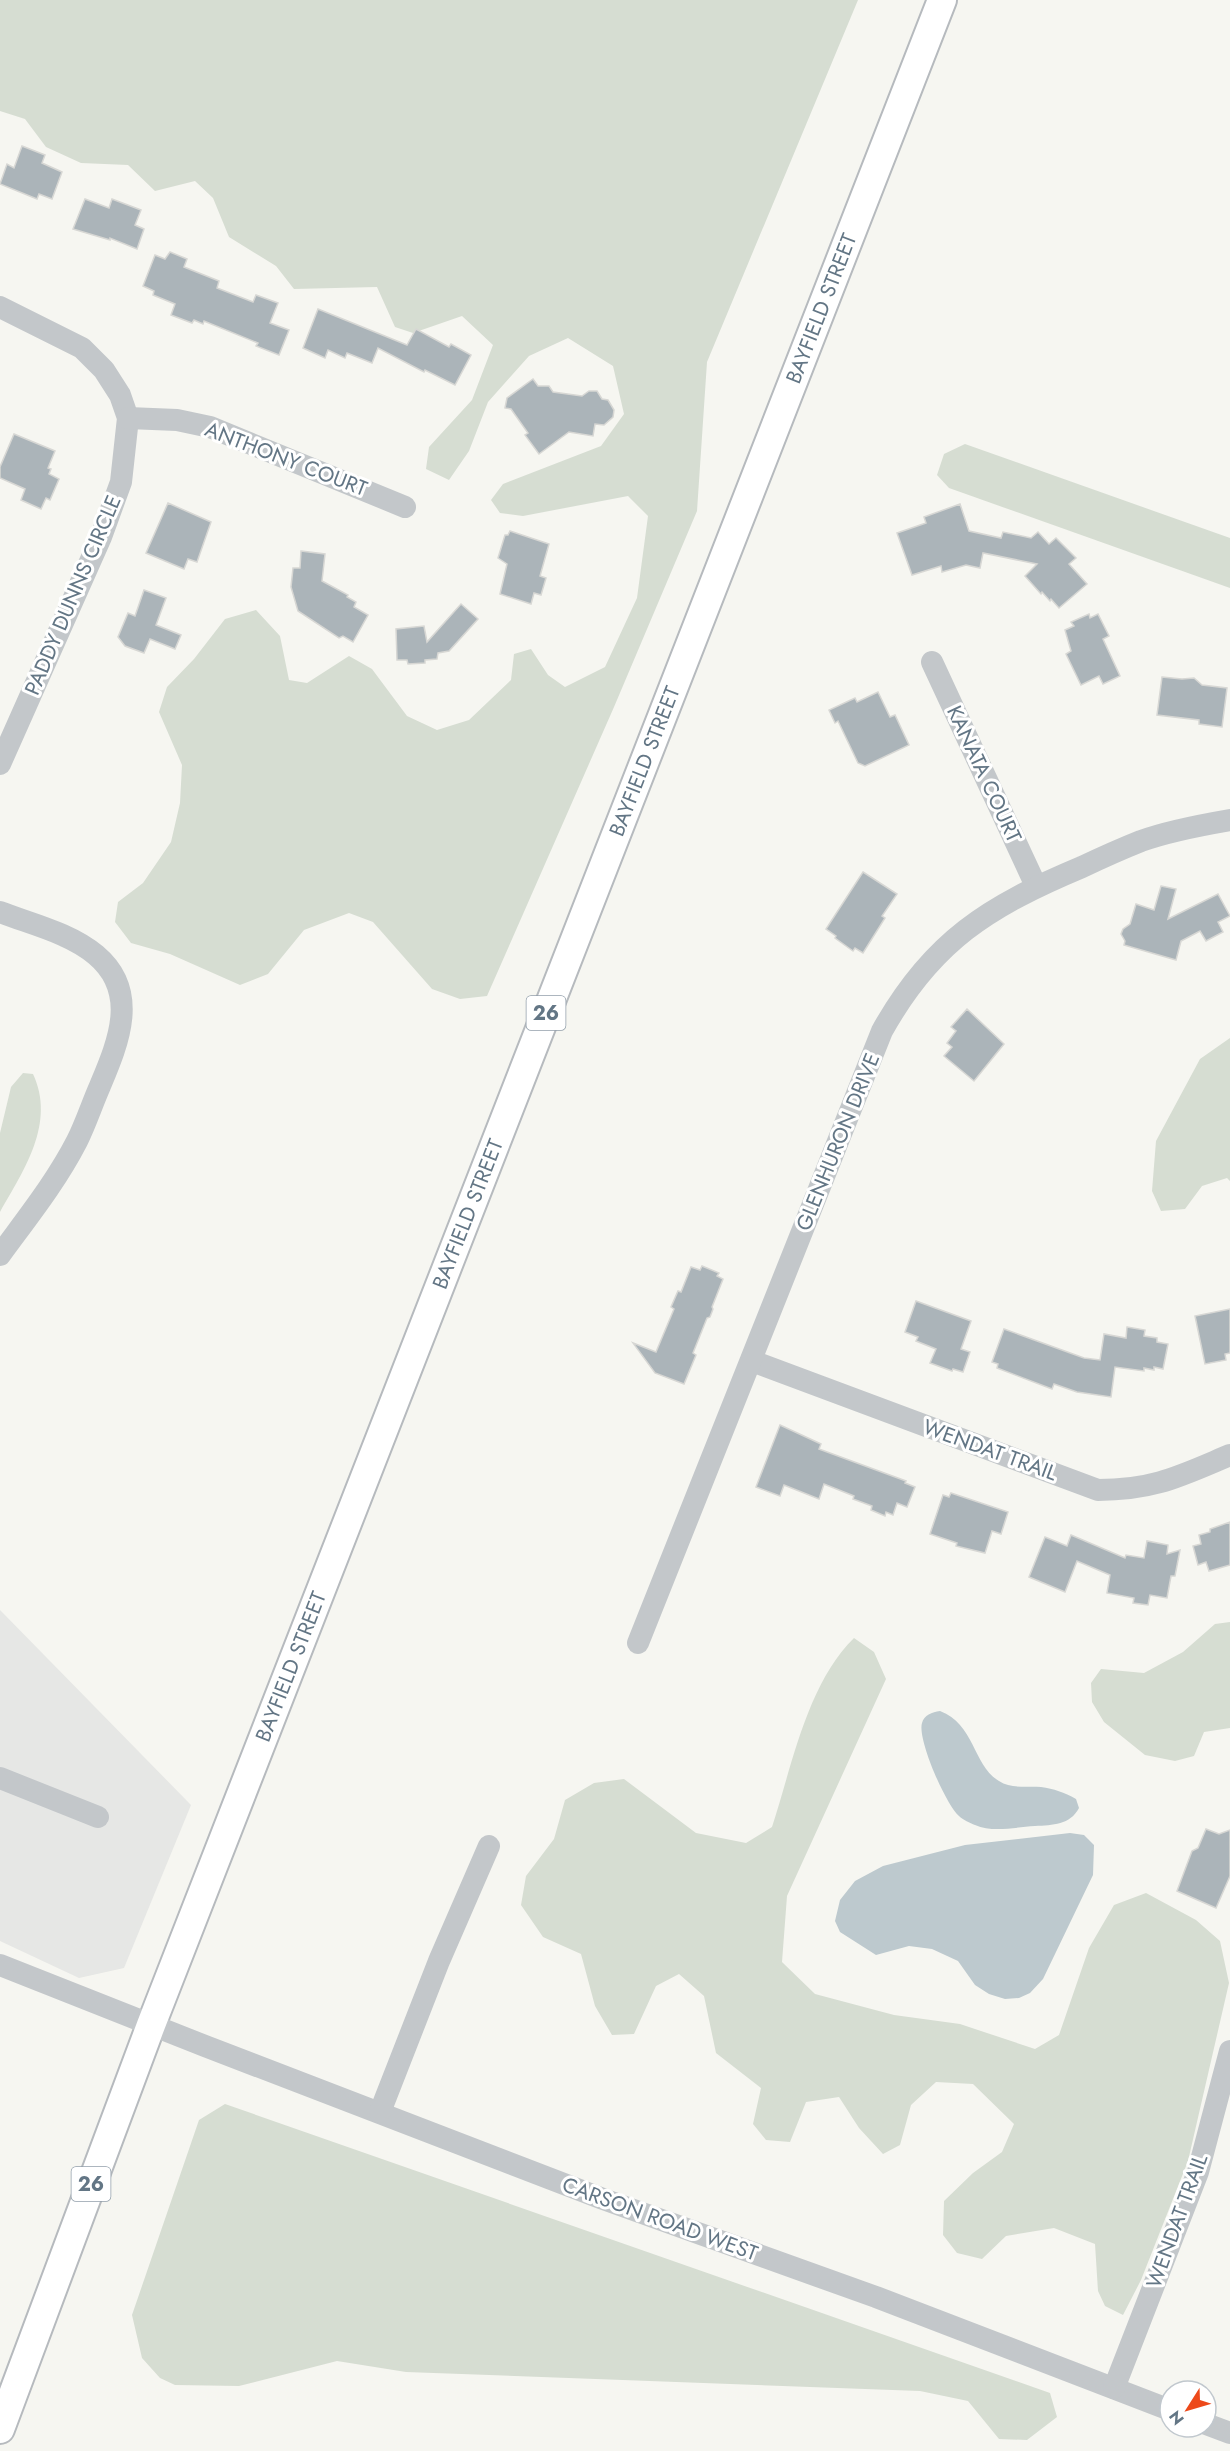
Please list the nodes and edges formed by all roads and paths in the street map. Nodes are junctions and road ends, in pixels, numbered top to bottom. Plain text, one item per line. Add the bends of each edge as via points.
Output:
1 (942, 0) edge
2 (0, 308) edge
3 (128, 418) junction
4 (405, 507) dead end
5 (932, 662) dead end
6 (0, 764) edge
7 (1230, 820) edge
8 (1036, 886) junction
9 (0, 912) edge
10 (0, 1255) edge
11 (752, 1361) junction
12 (1230, 1455) edge
13 (638, 1643) dead end
14 (0, 1778) edge
15 (98, 1818) dead end
16 (489, 1846) dead end
17 (0, 1965) edge
18 (151, 2025) junction
19 (1230, 2051) edge
20 (380, 2112) junction
21 (1114, 2388) junction
22 (1158, 2405) edge
23 (0, 2429) edge

1 - 18 main road, BAYFIELD STREET / 26
2 - 3 street via 82,348 104,370
3 - 4 street, ANTHONY COURT via 177,420 210,427
3 - 6 street, PADDY DUNNS CIRCLE via 120,482 105,526
5 - 8 street, KANATA COURT
7 - 8 street, GLENHURON DRIVE via 1143,841
8 - 11 street, GLENHURON DRIVE via 954,938 920,973 894,1009
9 - 10 street via 75,942 96,955 118,988 122,1016 118,1043 77,1140 52,1183
11 - 12 street, WENDAT TRAIL via 1098,1490 1148,1487
11 - 13 street, GLENHURON DRIVE
14 - 15 street
16 - 20 street
17 - 18 street
18 - 20 street, CARSON ROAD WEST
18 - 23 main road, BAYFIELD STREET / 26
19 - 21 street, WENDAT TRAIL via 1198,2172
20 - 21 street, CARSON ROAD WEST
21 - 22 street, CARSON ROAD WEST

